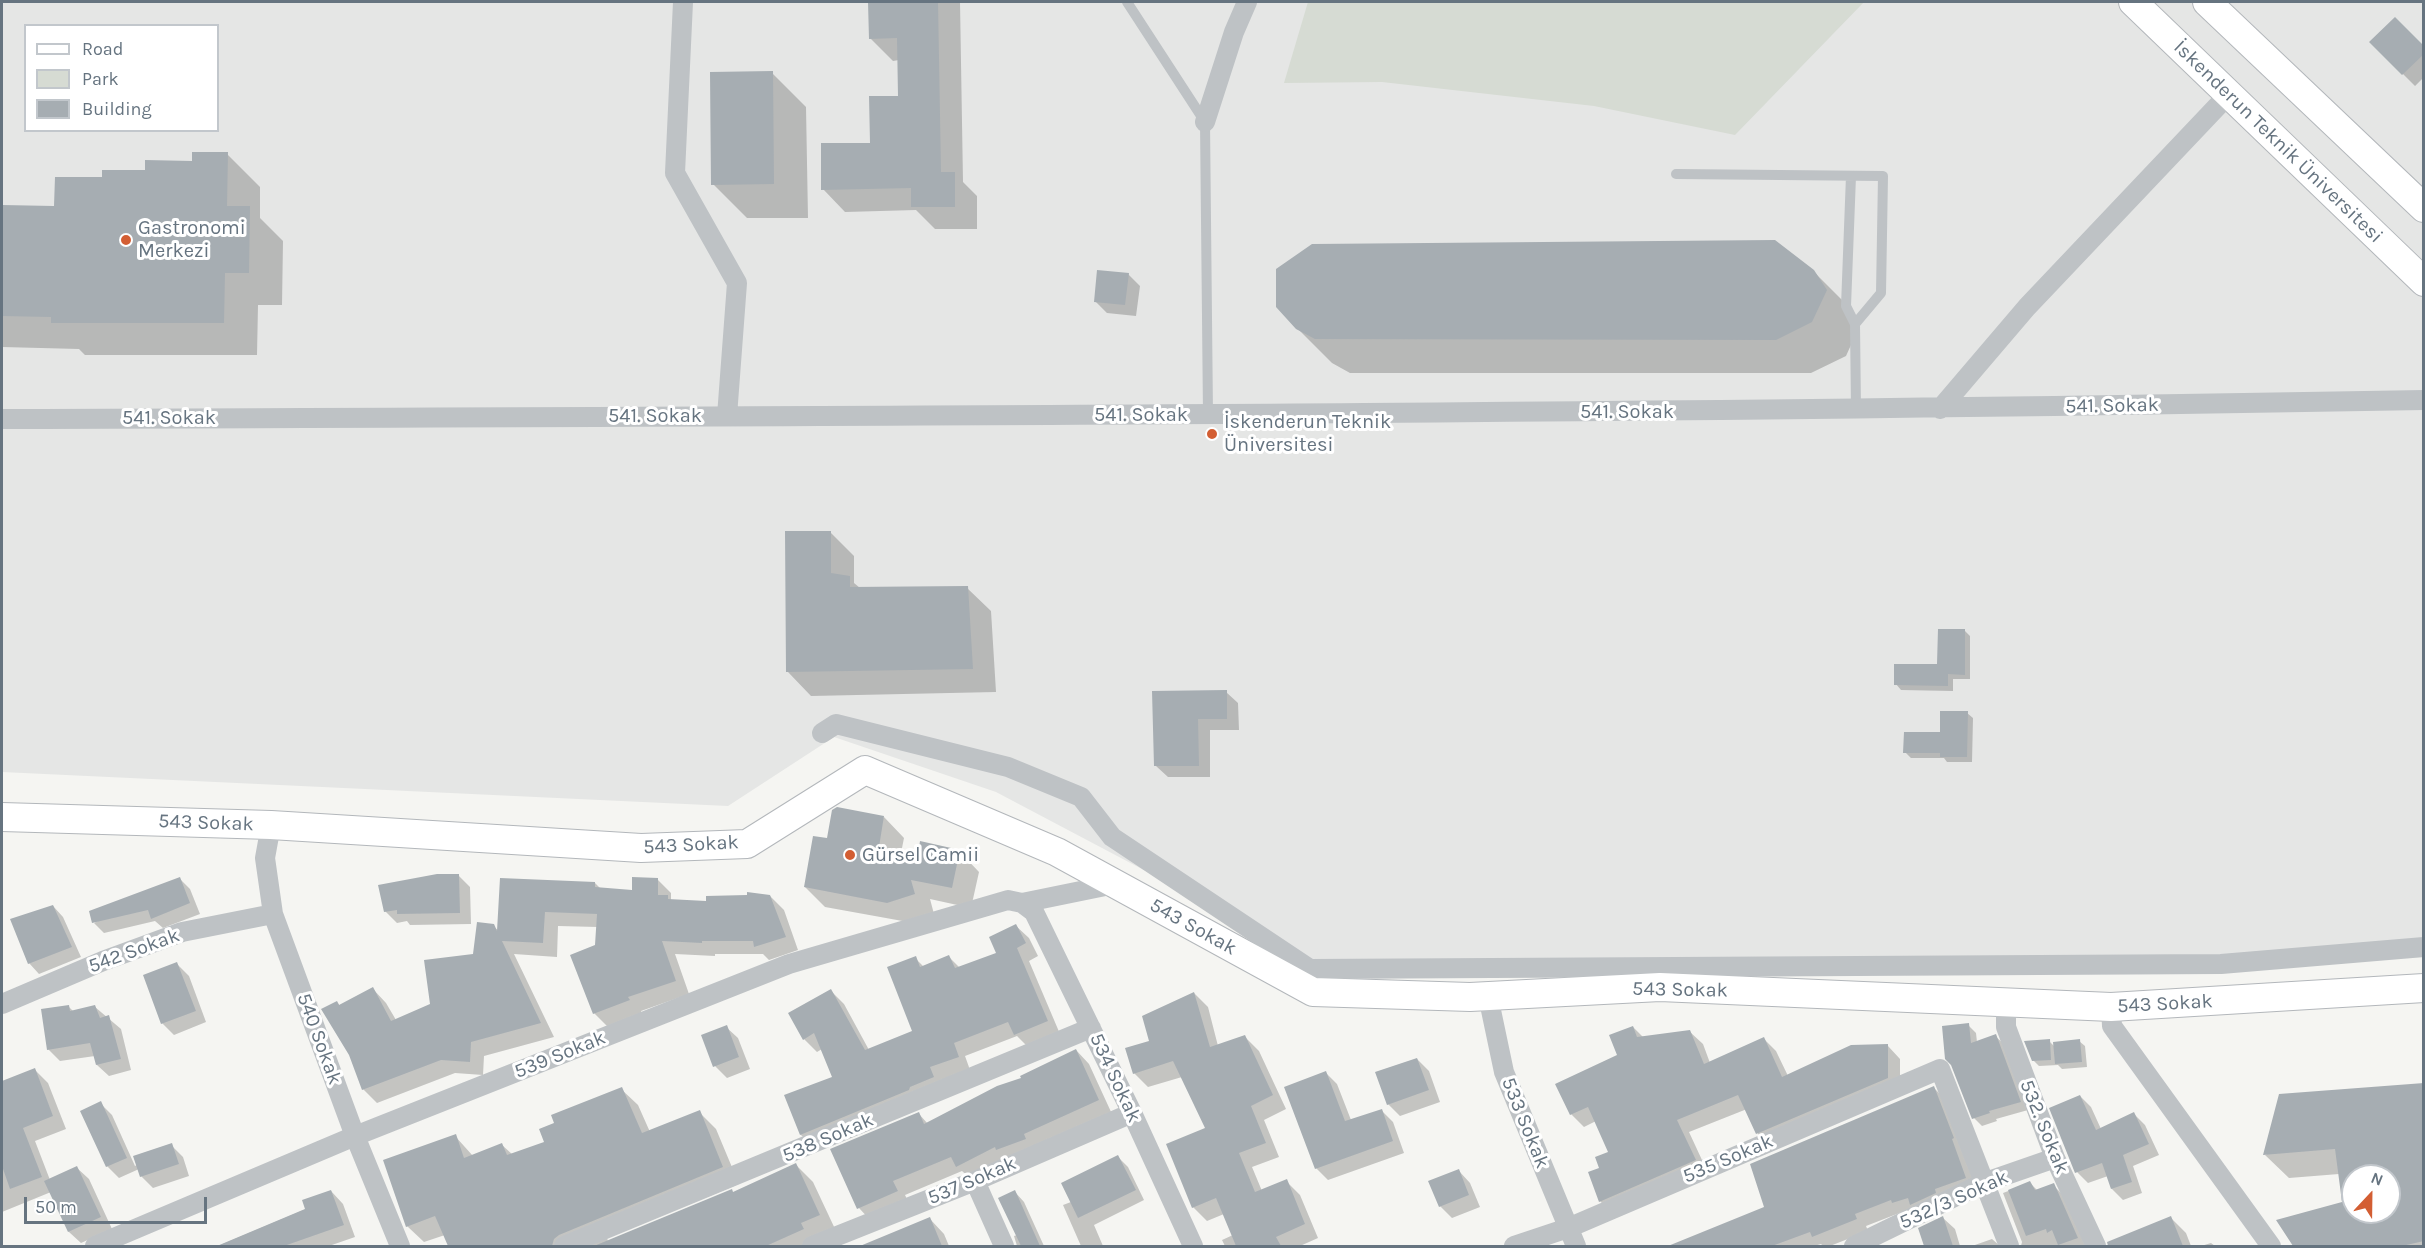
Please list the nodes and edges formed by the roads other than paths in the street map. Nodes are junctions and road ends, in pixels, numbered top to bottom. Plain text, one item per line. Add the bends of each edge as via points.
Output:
1 (683, 2) edge
2 (1127, 2) edge
3 (1247, 2) edge
4 (2133, 2) edge
5 (2207, 2) edge
6 (2229, 94) junction
7 (1205, 122) junction
8 (1676, 174) dead end
9 (1851, 176) junction
10 (2424, 208) edge
11 (2424, 282) edge
12 (1856, 324) junction
13 (2424, 400) edge
14 (1940, 409) junction
15 (1857, 410) junction
16 (1209, 415) junction
17 (727, 416) junction
18 (2, 419) edge
19 (822, 733) dead end
20 (2, 817) edge
21 (271, 825) junction
22 (1114, 884) junction
23 (1028, 908) junction
24 (273, 914) junction
25 (2424, 947) edge
26 (2424, 988) edge
27 (1488, 996) junction
28 (2006, 1003) junction
29 (2, 1004) edge
30 (2111, 1007) junction
31 (1091, 1028) junction
32 (1132, 1113) junction
33 (355, 1136) junction
34 (2055, 1158) junction
35 (975, 1181) junction
36 (1983, 1183) junction
37 (1568, 1228) junction
38 (832, 1243) edge
39 (95, 1246) edge
40 (400, 1246) edge
41 (564, 1246) edge
42 (812, 1246) edge
43 (1004, 1246) edge
44 (1193, 1246) edge
45 (1514, 1246) edge
46 (1576, 1246) edge
47 (1854, 1246) edge
48 (2009, 1246) edge
49 (2096, 1246) edge
50 (2271, 1246) edge

1 - 17 street via 675,173 737,283
2 - 7 lane
3 - 7 street
4 - 6 street, İskenderun Teknik Üniversitesi
5 - 10 street
6 - 11 street, İskenderun Teknik Üniversitesi
6 - 14 street via 2027,307
7 - 16 lane
8 - 9 lane
9 - 12 lane via 1846,306
9 - 12 lane via 1883,176 1881,293
12 - 15 lane
13 - 14 street, 541. Sokak
14 - 15 street, 541. Sokak
15 - 16 street, 541. Sokak
16 - 17 street, 541. Sokak
17 - 18 street, 541. Sokak
19 - 25 street via 836,724 1008,767 1081,797 1112,837 1310,969 2221,964
20 - 21 street, 543 Sokak
21 - 22 street, 543 Sokak via 641,848 747,844 865,770 1057,852
21 - 24 street, 540 Sokak via 265,858
22 - 23 street, 539 Sokak
22 - 27 street, 543 Sokak via 1312,992
23 - 31 street, 534 Sokak
23 - 33 street, 539 Sokak via 1008,900 789,964
24 - 29 street, 542 Sokak via 183,932
24 - 33 street, 540 Sokak
26 - 30 street, 543 Sokak
27 - 28 street, 543 Sokak via 1660,987
27 - 37 street, 533 Sokak via 1504,1072
28 - 30 street, 543 Sokak
28 - 34 street, 532. Sokak via 2006,1027
30 - 50 street via 2112,1026
31 - 32 street, 534 Sokak
31 - 41 street, 538 Sokak
32 - 35 street, 537 Sokak
32 - 44 street, 534 Sokak
33 - 39 street, 539 Sokak
33 - 40 street, 540 Sokak
34 - 36 street, 532/3 Sokak
34 - 49 street, 532. Sokak
35 - 38 street, 537 Sokak
35 - 43 street
36 - 37 street, 535 Sokak via 1940,1069
36 - 47 street, 532/3 Sokak
36 - 48 street
37 - 45 street, 535 Sokak
37 - 46 street, 533 Sokak
38 - 42 street, 537 Sokak

